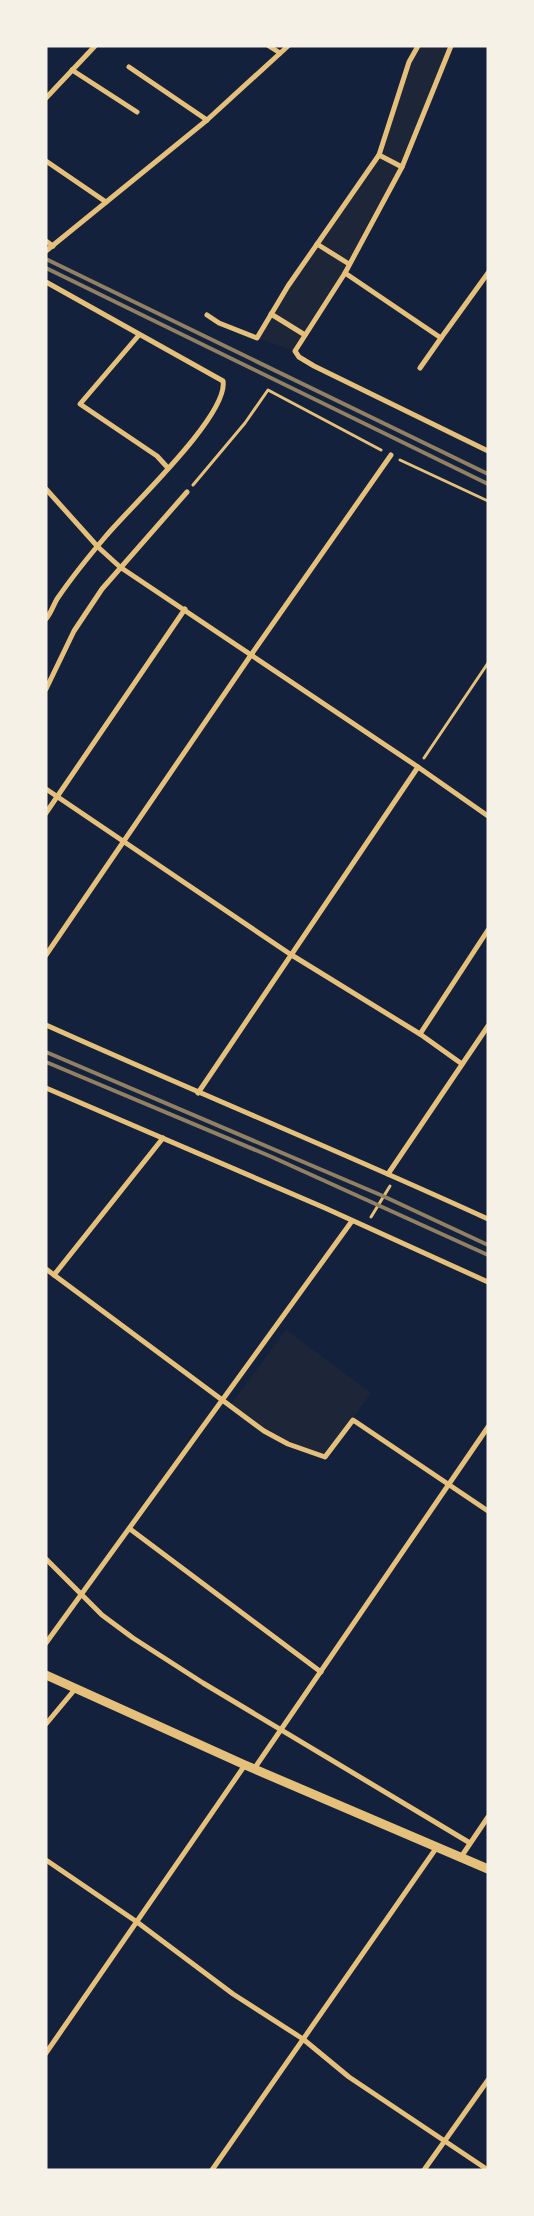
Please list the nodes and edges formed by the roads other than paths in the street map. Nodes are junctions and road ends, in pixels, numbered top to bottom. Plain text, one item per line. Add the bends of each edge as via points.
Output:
1 (94, 46) edge
2 (269, 46) edge
3 (288, 46) edge
4 (418, 46) edge
5 (451, 46) edge
6 (280, 53) junction
7 (129, 67) dead end
8 (72, 70) junction
9 (46, 98) edge
10 (137, 112) dead end
11 (207, 120) junction
12 (379, 155) junction
13 (46, 160) edge
14 (402, 167) junction
15 (106, 202) junction
16 (46, 241) edge
17 (317, 244) junction
18 (53, 246) junction
19 (46, 251) edge
20 (349, 264) junction
21 (345, 273) junction
22 (488, 273) edge
23 (46, 282) edge
24 (272, 314) junction
25 (207, 315) dead end
26 (139, 335) junction
27 (305, 335) junction
28 (441, 338) junction
29 (420, 368) dead end
30 (488, 451) edge
31 (391, 455) road end
32 (168, 468) junction
33 (46, 489) edge
34 (187, 492) road end
35 (98, 547) junction
36 (120, 567) junction
37 (185, 609) junction
38 (47, 615) edge
39 (251, 655) junction
40 (46, 689) edge
41 (418, 767) junction
42 (46, 789) edge
43 (57, 797) junction
44 (46, 813) edge
45 (488, 816) edge
46 (124, 842) junction
47 (488, 930) edge
48 (290, 954) junction
49 (46, 955) edge
50 (46, 1024) edge
51 (488, 1026) edge
52 (420, 1034) junction
53 (462, 1064) junction
54 (46, 1088) edge
55 (198, 1093) junction
56 (163, 1138) junction
57 (388, 1174) junction
58 (488, 1219) edge
59 (352, 1221) junction
60 (46, 1269) edge
61 (54, 1275) junction
62 (488, 1282) edge
63 (222, 1400) junction
64 (488, 1427) edge
65 (449, 1484) junction
66 (488, 1511) edge
67 (130, 1530) junction
68 (46, 1559) edge
69 (80, 1595) junction
70 (46, 1643) edge
71 (321, 1672) junction
72 (46, 1675) edge
73 (76, 1688) junction
74 (46, 1724) edge
75 (281, 1729) junction
76 (245, 1765) junction
77 (254, 1769) junction
78 (488, 1817) edge
79 (470, 1843) junction
80 (436, 1847) junction
81 (461, 1857) junction
82 (46, 1860) edge
83 (488, 1869) edge
84 (137, 1922) junction
85 (303, 2039) junction
86 (46, 2053) edge
87 (488, 2080) edge
88 (445, 2140) junction
89 (212, 2170) edge
90 (424, 2170) edge
91 (488, 2170) edge

1 - 8 street
2 - 6 street
3 - 6 street
4 - 12 street via 409,62
5 - 14 street
6 - 11 street
7 - 11 street
8 - 9 street
8 - 10 street
11 - 15 street
12 - 14 street
12 - 17 street
13 - 15 street
14 - 20 street
15 - 18 street
16 - 18 street
17 - 20 street
17 - 24 street
18 - 19 street
20 - 21 street
21 - 27 street
21 - 28 street
22 - 28 street
23 - 26 street
24 - 25 street via 257,338
24 - 27 street
26 - 32 street via 80,404 157,456
26 - 32 street via 224,381 218,405
27 - 30 street via 295,351 299,357
28 - 29 street
31 - 39 street
32 - 35 street
33 - 35 street
34 - 36 street
35 - 36 street
35 - 38 street
36 - 37 street
36 - 40 street via 74,631
37 - 39 street
37 - 43 street
39 - 41 street
39 - 46 street
41 - 45 street
41 - 48 street
42 - 43 street
43 - 44 street
43 - 46 street
46 - 48 street
46 - 49 street
47 - 52 street
48 - 52 street
48 - 55 street
50 - 55 street
51 - 53 street
52 - 53 street
53 - 57 street
54 - 56 street
55 - 57 street
56 - 59 street
56 - 61 street
57 - 58 street
59 - 62 street
59 - 63 street
60 - 61 street
61 - 63 street
63 - 65 street via 264,1431 288,1444 325,1457 353,1420
63 - 67 street
64 - 65 street
65 - 66 street
65 - 71 street
67 - 69 street
67 - 71 street
68 - 69 street
69 - 70 street
69 - 75 street via 133,1638
71 - 75 street
72 - 73 street
73 - 74 street
73 - 76 street
75 - 77 street
75 - 79 street
76 - 77 street
76 - 84 street
77 - 80 street
78 - 79 street
79 - 81 street
80 - 81 street
80 - 85 street
81 - 83 street
82 - 84 street
84 - 85 street via 233,1994
84 - 86 street
85 - 88 street via 348,2077
85 - 89 street
87 - 88 street
88 - 90 street
88 - 91 street

